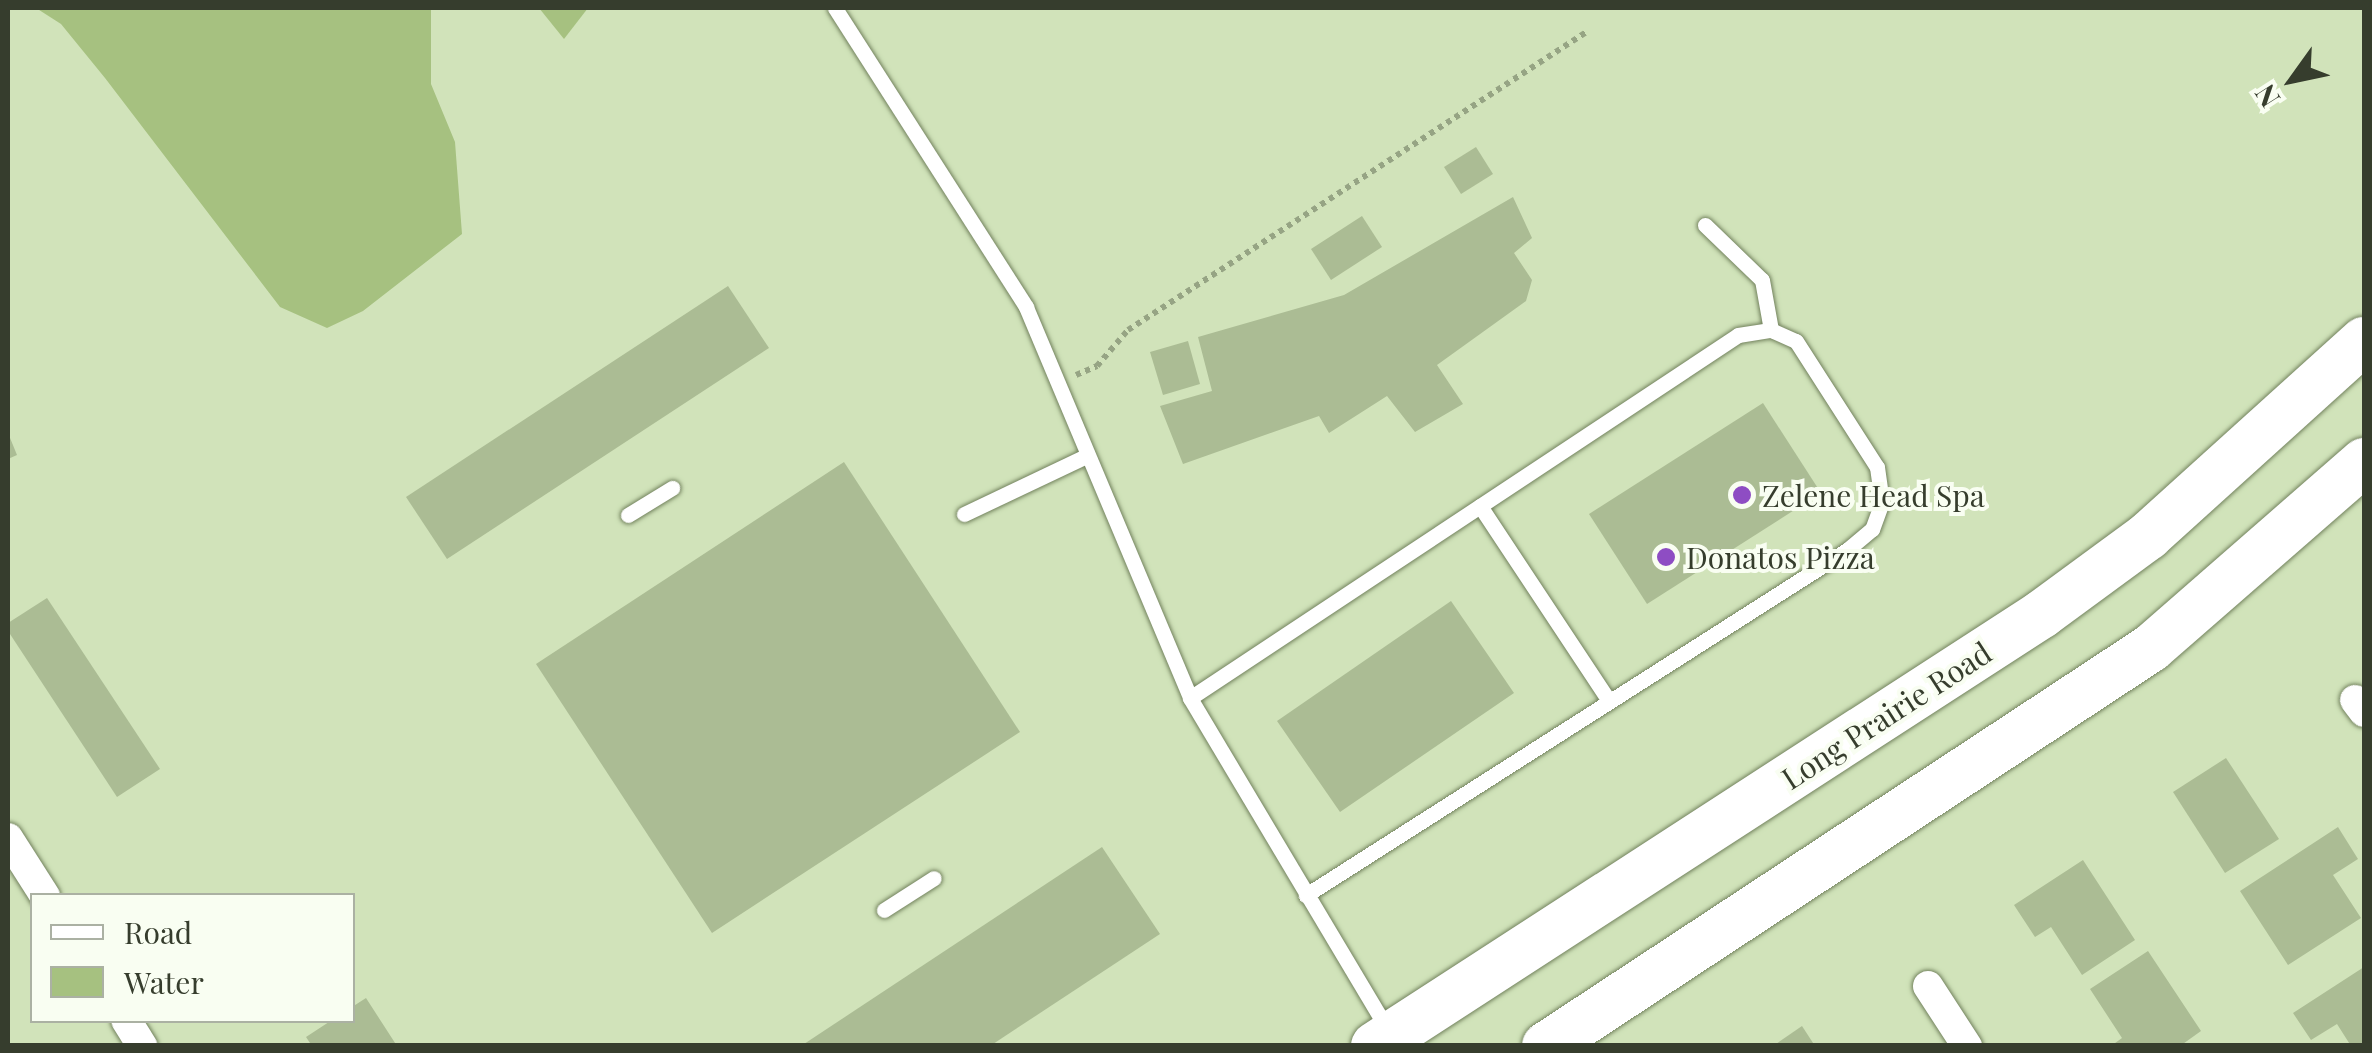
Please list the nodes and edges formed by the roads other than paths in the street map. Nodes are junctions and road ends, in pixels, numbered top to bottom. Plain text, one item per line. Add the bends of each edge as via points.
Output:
1 (835, 8) edge
2 (1705, 225) dead end
3 (1771, 330) junction
4 (2364, 341) edge
5 (1086, 456) junction
6 (2364, 462) edge
7 (672, 488) dead end
8 (1480, 506) junction
9 (964, 514) dead end
10 (628, 515) dead end
11 (1190, 698) junction
12 (1609, 701) junction
13 (8, 838) edge
14 (934, 878) dead end
15 (43, 893) edge
16 (1306, 895) junction
17 (884, 910) dead end
18 (1928, 986) dead end
19 (128, 1023) edge
20 (1388, 1042) edge
21 (142, 1046) edge
22 (1546, 1046) edge
23 (1967, 1046) edge

1 - 5 lane via 1026,308
2 - 3 lane via 1762,280
3 - 8 lane via 1738,335
3 - 12 lane via 1796,341 1877,467 1882,502 1872,528
4 - 20 main road, Long Prairie Road via 2163,524 2042,614
5 - 9 lane
5 - 11 lane
6 - 22 main road via 2151,648
7 - 10 lane
8 - 11 lane
8 - 12 lane
11 - 16 lane
12 - 16 lane
13 - 15 street
14 - 17 lane
16 - 20 lane
18 - 23 street
19 - 21 street

